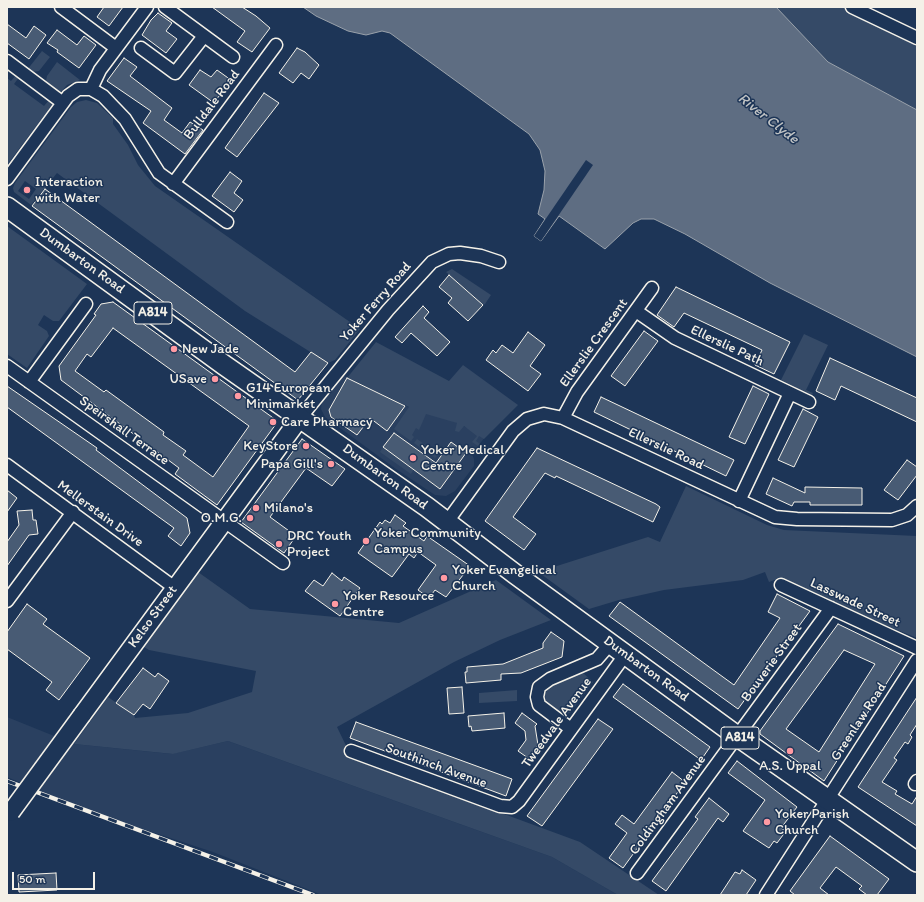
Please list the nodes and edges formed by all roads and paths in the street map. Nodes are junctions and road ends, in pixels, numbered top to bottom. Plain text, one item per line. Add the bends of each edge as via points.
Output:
1 (61, 7) edge
2 (147, 7) edge
3 (165, 7) edge
4 (852, 7) edge
5 (204, 36) junction
6 (917, 38) edge
7 (276, 45) dead end
8 (116, 48) junction
9 (141, 48) dead end
10 (234, 57) dead end
11 (7, 61) edge
12 (91, 89) junction
13 (63, 103) junction
14 (7, 179) edge
15 (173, 184) junction
16 (7, 207) edge
17 (227, 222) dead end
18 (499, 262) dead end
19 (652, 288) dead end
20 (86, 304) dead end
21 (636, 311) junction
22 (7, 366) edge
23 (29, 382) junction
24 (790, 393) junction
25 (809, 402) dead end
26 (300, 418) junction
27 (563, 418) junction
28 (7, 464) edge
29 (739, 500) junction
30 (917, 506) edge
31 (73, 512) junction
32 (224, 521) junction
33 (447, 522) junction
34 (283, 564) dead end
35 (781, 585) dead end
36 (175, 588) junction
37 (7, 601) edge
38 (831, 608) junction
39 (917, 648) edge
40 (618, 649) junction
41 (916, 663) edge
42 (571, 729) junction
43 (737, 736) junction
44 (351, 751) dead end
45 (826, 800) junction
46 (512, 807) joint
47 (9, 815) edge
48 (917, 862) edge
49 (637, 873) dead end
50 (767, 895) edge

1 - 8 street
2 - 8 street
3 - 5 street
4 - 6 street
5 - 9 street via 176,74
5 - 10 street
7 - 15 street, Bulldale Road
8 - 12 street via 100,70
11 - 13 street
12 - 13 street via 78,89 72,92
12 - 15 street via 103,96 125,119 153,166
13 - 14 street
15 - 17 street
16 - 26 main road, Dumbarton Road / A814
18 - 26 street, Yoker Ferry Road via 460,253 449,254 432,262 388,310
19 - 21 street, Ellerslie Crescent
20 - 23 street
21 - 24 street, Ellerslie Path via 674,338
21 - 27 street, Ellerslie Crescent via 577,392
22 - 23 street, Speirshall Terrace
23 - 32 street, Speirshall Terrace
24 - 25 street, Ellerslie Path
24 - 29 street
26 - 32 street, Kelso Street
26 - 33 main road, Dumbarton Road / A814
27 - 29 street, Ellerslie Road
27 - 33 street, Ellerslie Road via 544,414 522,422 499,448
28 - 31 street, Mellerstain Drive
29 - 30 street, Ellerslie Road via 768,514 789,519 892,520 907,515
31 - 36 street, Mellerstain Drive
31 - 37 street
32 - 34 street, Speirshall Terrace
32 - 36 street, Kelso Street
33 - 40 main road, Dumbarton Road / A814
35 - 38 street, Lasswade Street
36 - 47 street, Kelso Street, bridge
38 - 39 street, Lasswade Street
38 - 43 street, Bouverie Street
40 - 42 street, Tweedvale Avenue
40 - 42 street via 545,681 538,689 537,701 542,709
40 - 43 main road, Dumbarton Road / A814
41 - 45 street, Greenlaw Road
42 - 46 street, Tweedvale Avenue
43 - 45 main road, Dumbarton Road / A814
43 - 49 street, Coldingham Avenue
44 - 46 street, Southinch Avenue via 500,806
45 - 48 main road, Dumbarton Road / A814
45 - 50 street, Greenlaw Road

